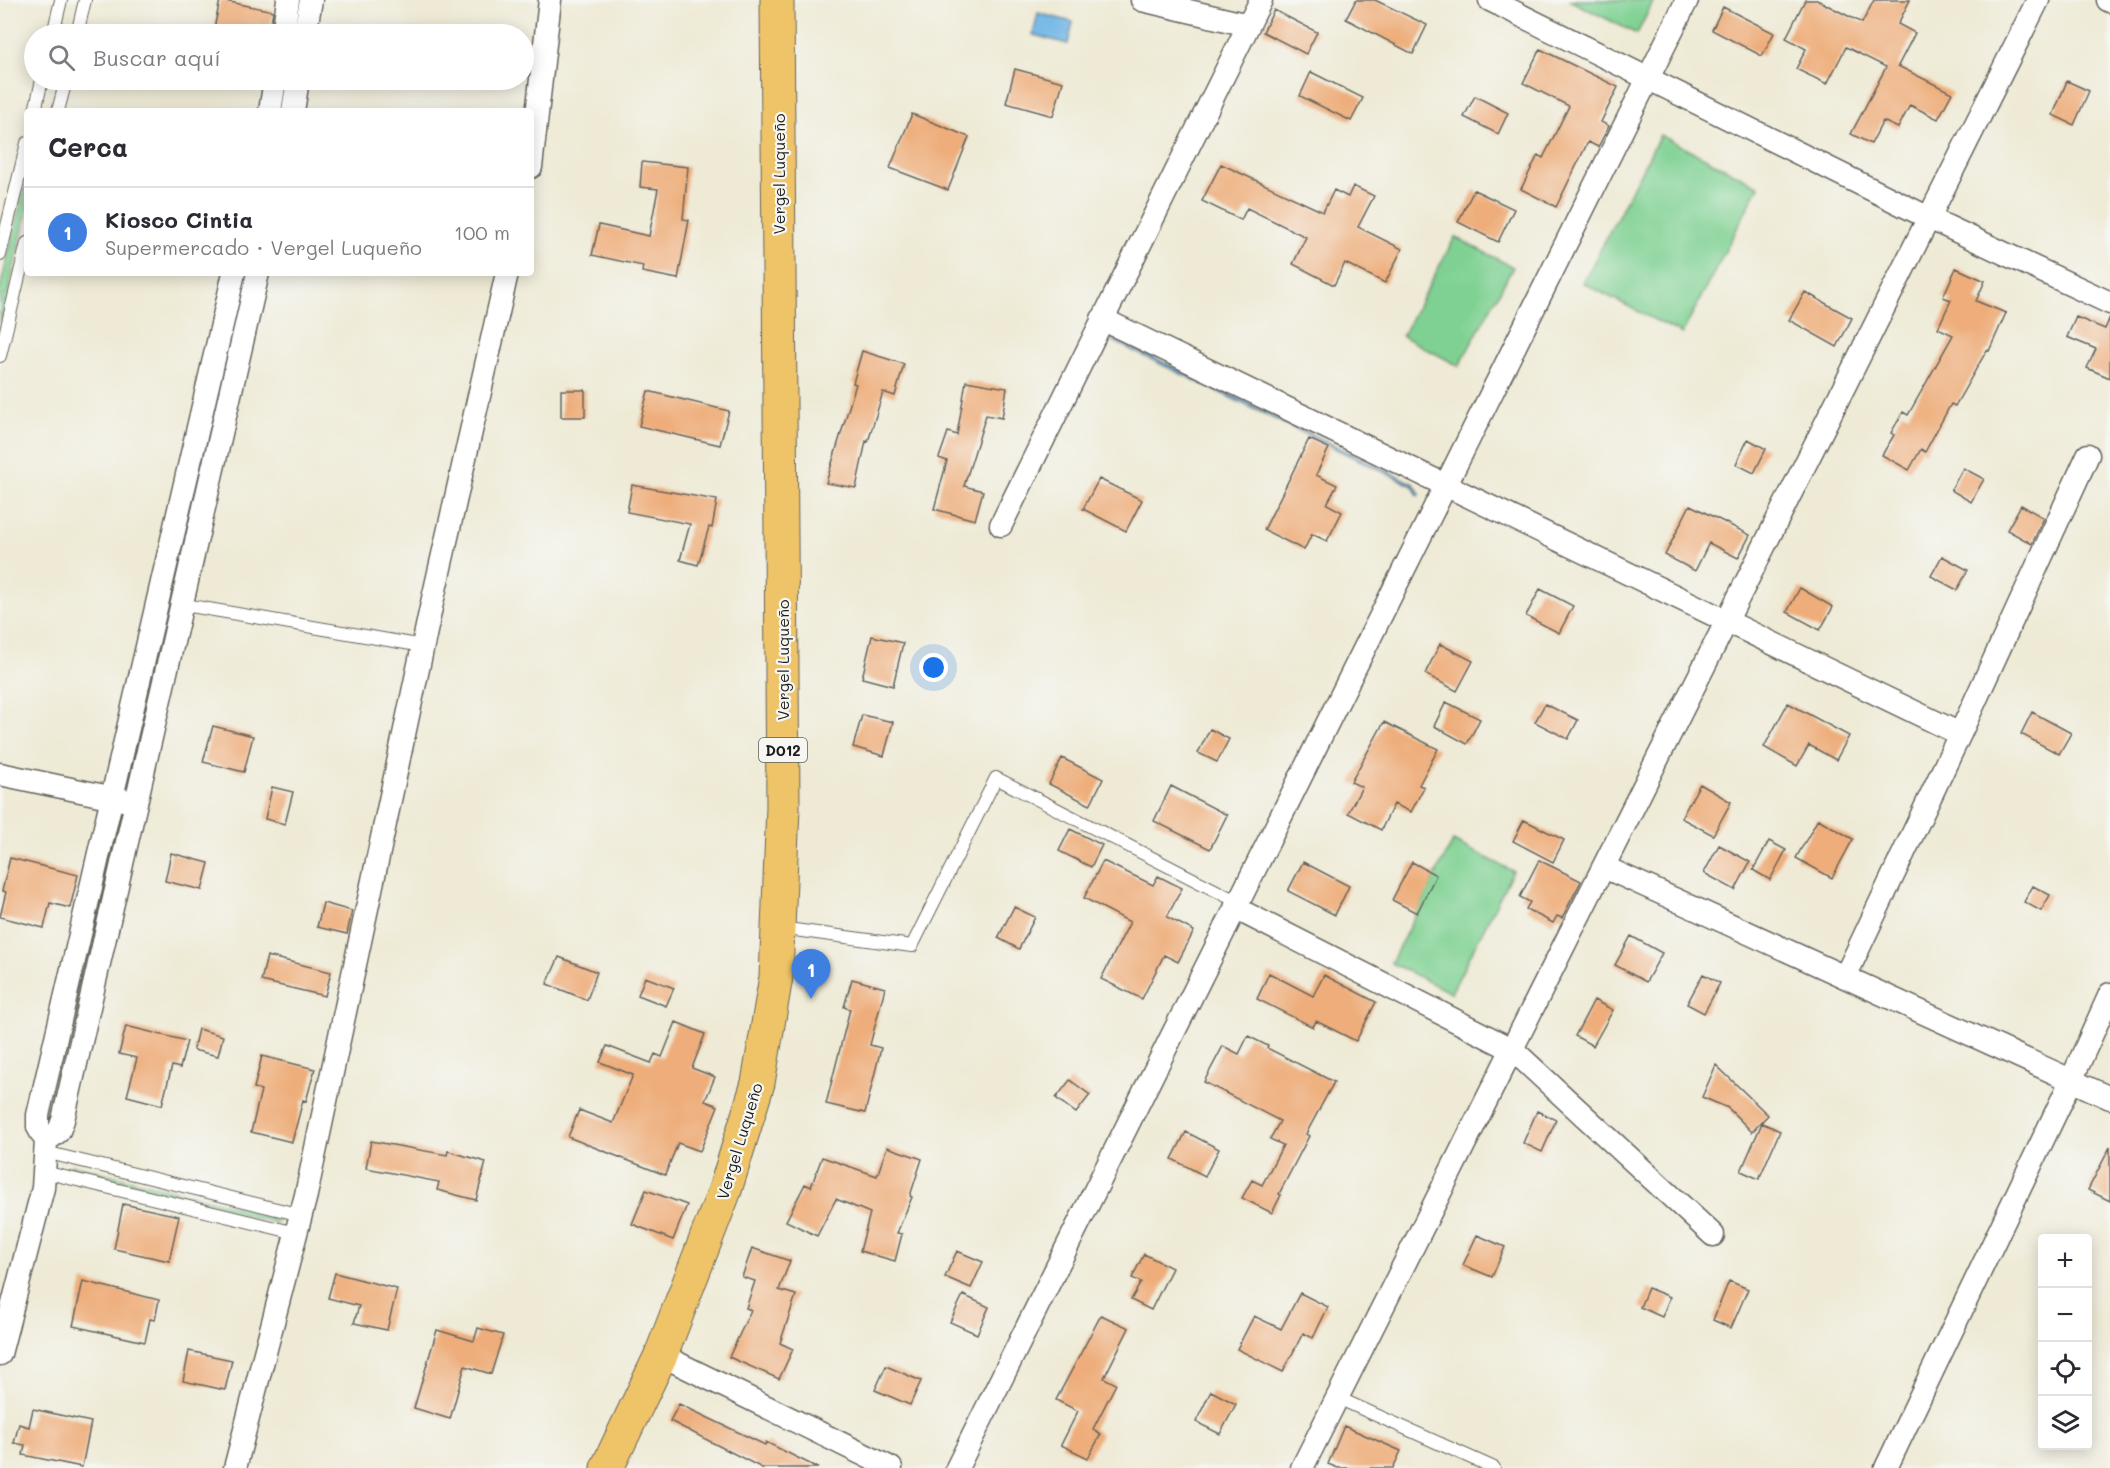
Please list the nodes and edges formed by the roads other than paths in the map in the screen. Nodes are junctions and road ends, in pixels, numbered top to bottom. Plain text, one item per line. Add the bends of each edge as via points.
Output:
1 (62, 0) edge
2 (85, 0) edge
3 (288, 0) edge
4 (311, 0) edge
5 (550, 0) edge
6 (777, 0) edge
7 (1142, 0) edge
8 (1261, 0) edge
9 (1490, 0) edge
10 (1686, 0) edge
11 (2038, 0) edge
12 (56, 24) edge
13 (79, 24) edge
14 (284, 24) edge
15 (307, 24) edge
16 (1248, 25) junction
17 (1648, 78) junction
18 (40, 90) edge
19 (63, 90) edge
20 (273, 90) edge
21 (296, 90) edge
22 (36, 108) edge
23 (59, 108) edge
24 (270, 108) edge
25 (293, 108) edge
26 (534, 141) edge
27 (24, 155) edge
28 (1929, 218) junction
29 (0, 255) edge
30 (24, 256) edge
31 (233, 276) edge
32 (257, 276) edge
33 (506, 276) edge
34 (2110, 303) edge
35 (1102, 319) junction
36 (0, 356) edge
37 (2088, 455) dead end
38 (1445, 485) junction
39 (1001, 525) dead end
40 (158, 601) junction
41 (182, 605) junction
42 (1725, 621) junction
43 (423, 646) junction
44 (1960, 734) junction
45 (0, 774) edge
46 (112, 798) junction
47 (135, 803) junction
48 (1604, 867) junction
49 (1236, 905) junction
50 (779, 928) junction
51 (1845, 977) junction
52 (2110, 994) edge
53 (1513, 1050) junction
54 (2071, 1081) junction
55 (2110, 1098) edge
56 (45, 1155) junction
57 (298, 1224) junction
58 (1713, 1235) dead end
59 (0, 1354) edge
60 (661, 1355) junction
61 (1338, 1398) junction
62 (235, 1468) edge
63 (606, 1468) edge
64 (891, 1468) edge
65 (957, 1468) edge
66 (1302, 1468) edge
67 (1494, 1468) edge
68 (1886, 1468) edge

1 - 12 lane
2 - 13 lane
3 - 14 street
4 - 15 street
5 - 26 street
6 - 50 main road, Vergel Luqueño / D012 via 783,807
7 - 16 street
8 - 16 street
9 - 17 street
10 - 17 street
11 - 28 street
16 - 35 street
17 - 28 street
17 - 38 street
18 - 22 lane
19 - 23 lane
20 - 24 street
21 - 25 street
27 - 29 lane
28 - 34 street
28 - 42 street
30 - 36 lane
31 - 40 street
32 - 41 street
33 - 43 street
35 - 38 street
35 - 39 street
37 - 44 street
38 - 42 street
38 - 49 street
40 - 41 lane
40 - 46 street
41 - 43 lane
41 - 47 street
42 - 44 street
42 - 48 street
43 - 57 street
44 - 51 street
45 - 46 street
46 - 47 street
46 - 56 street via 38,1115
47 - 56 street via 63,1120
48 - 51 street
48 - 53 street
49 - 50 lane via 996,778 912,946
49 - 53 street
49 - 65 street
50 - 60 main road, Vergel Luqueño / D012 via 776,977 758,1083 725,1190
51 - 54 street
52 - 54 street
53 - 58 street
53 - 61 street
54 - 55 street
54 - 68 street
56 - 57 lane
56 - 57 lane
56 - 59 street via 41,1203
57 - 62 street
60 - 63 main road, Vergel Luqueño / D012
60 - 64 street
61 - 66 street
61 - 67 lane

